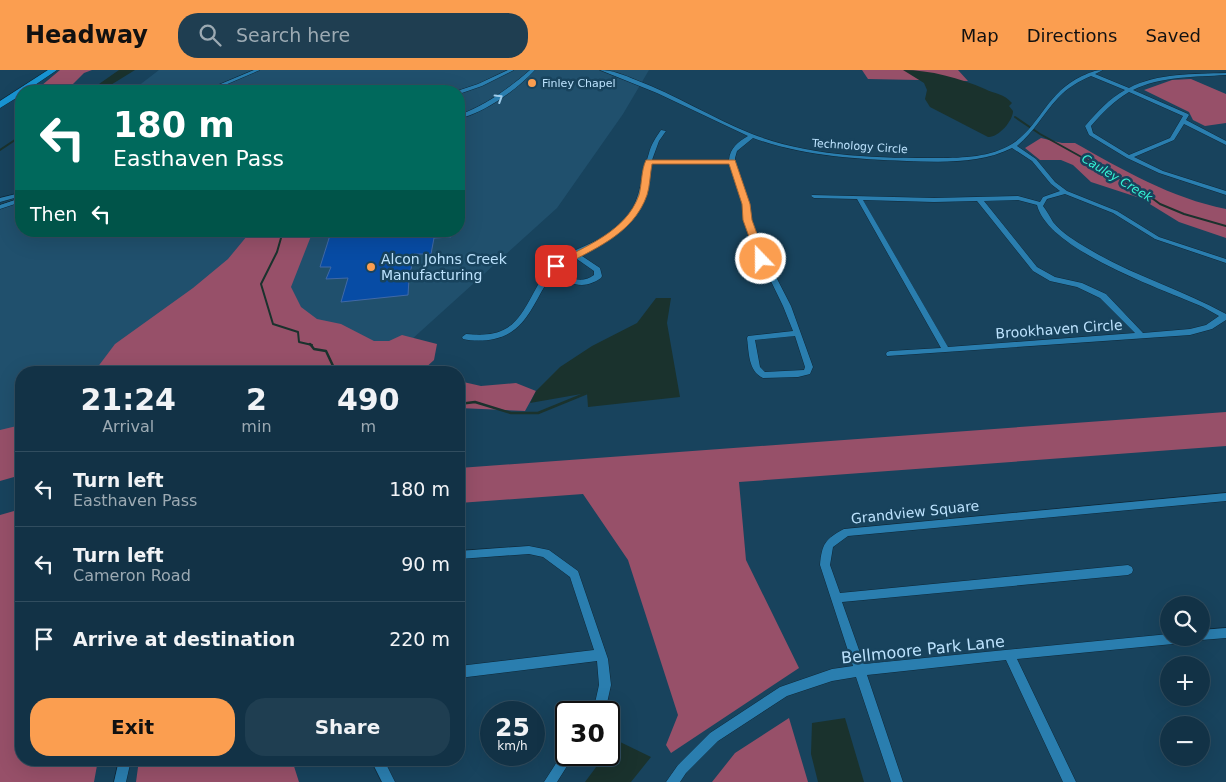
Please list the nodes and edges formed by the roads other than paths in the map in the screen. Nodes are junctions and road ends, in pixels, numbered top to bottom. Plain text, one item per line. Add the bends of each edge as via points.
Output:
1 (42, 70) edge
2 (54, 70) edge
3 (258, 70) edge
4 (512, 70) edge
5 (533, 70) edge
6 (602, 70) edge
7 (1101, 70) edge
8 (1091, 74) junction
9 (1215, 74) junction
10 (1226, 74) edge
11 (1226, 80) edge
12 (19, 85) edge
13 (31, 85) edge
14 (222, 85) edge
15 (15, 87) edge
16 (465, 90) edge
17 (1126, 90) junction
18 (15, 95) edge
19 (0, 97) edge
20 (0, 105) edge
21 (465, 115) edge
22 (1182, 121) junction
23 (663, 131) dead end
24 (752, 136) junction
25 (1226, 143) edge
26 (1013, 146) junction
27 (1005, 150) junction
28 (1026, 157) junction
29 (1129, 157) junction
30 (648, 162) junction
31 (732, 162) junction
32 (1038, 165) joint
33 (1065, 192) junction
34 (1226, 193) edge
35 (15, 196) edge
36 (814, 196) dead end
37 (859, 198) junction
38 (0, 200) edge
39 (980, 200) junction
40 (15, 202) edge
41 (1041, 204) junction
42 (0, 207) edge
43 (575, 254) junction
44 (1226, 261) edge
45 (551, 272) junction
46 (1226, 317) edge
47 (797, 333) junction
48 (1141, 335) junction
49 (466, 337) dead end
50 (946, 350) junction
51 (890, 354) dead end
52 (1226, 497) edge
53 (465, 555) edge
54 (1128, 570) dead end
55 (843, 597) dead end
56 (1226, 633) edge
57 (1210, 635) edge
58 (1160, 640) edge
59 (601, 655) junction
60 (1010, 656) junction
61 (465, 671) edge
62 (860, 671) junction
63 (601, 701) edge
64 (124, 766) edge
65 (380, 766) edge
66 (561, 766) edge
67 (120, 782) edge
68 (389, 782) edge
69 (550, 782) edge
70 (672, 782) edge
71 (897, 782) edge
72 (1070, 782) edge

1 - 12 highway
2 - 13 highway
3 - 14 street
4 - 16 street
21 -> 5 street via 504,96
6 - 24 street, Technology Circle via 644,84
7 - 8 street, Technology Circle
8 - 17 street
8 - 26 street, Technology Circle via 1063,90 1033,128
9 - 10 street
9 - 11 street
9 - 17 street via 1161,78
15 - 19 highway
17 - 22 street via 1186,115
17 - 29 street via 1097,114 1088,126 1090,134
18 - 20 highway
22 - 25 street
22 - 29 street via 1172,139
23 - 30 street
24 - 27 street, Technology Circle via 811,153 859,158 946,160 975,158
24 - 31 street via 738,146
26 - 27 street, Technology Circle
26 - 28 street
27 - 28 street
28 - 32 street
29 - 34 street via 1161,172
30 - 31 street
30 - 43 street via 643,194 632,218 615,234
31 - 47 street via 753,238
32 - 33 street
33 - 41 street via 1045,198
33 - 44 street via 1115,212 1175,246
35 - 38 street
36 - 37 street
37 - 39 street
37 - 50 street
39 - 41 street via 1018,198
39 - 48 street via 1035,269 1053,279 1103,296
40 - 42 street
41 - 46 street via 1043,212 1058,230 1099,259 1184,295
43 - 45 street
43 - 45 street via 597,270 598,276 582,285
45 - 49 street via 513,328 485,339
46 - 48 street, Brookhaven Circle via 1198,331
47 - 47 street via 809,367 807,372 763,375 756,368 751,338
48 - 50 street, Brookhaven Circle
50 - 51 street, Brookhaven Circle
52 - 62 street, Grandview Square via 847,532 826,548 825,565
53 - 59 street via 529,550 545,553 560,562 574,574
54 - 55 street
56 - 57 street
58 - 60 street, Bellmoore Park Lane
59 - 61 street
59 - 63 street via 605,685
60 - 62 street, Bellmoore Park Lane
60 - 72 street
62 - 70 street, Bellmoore Park Lane via 832,675 784,691 714,737
62 - 71 street, Grandview Square
64 - 67 street
65 - 68 street
66 - 69 street

